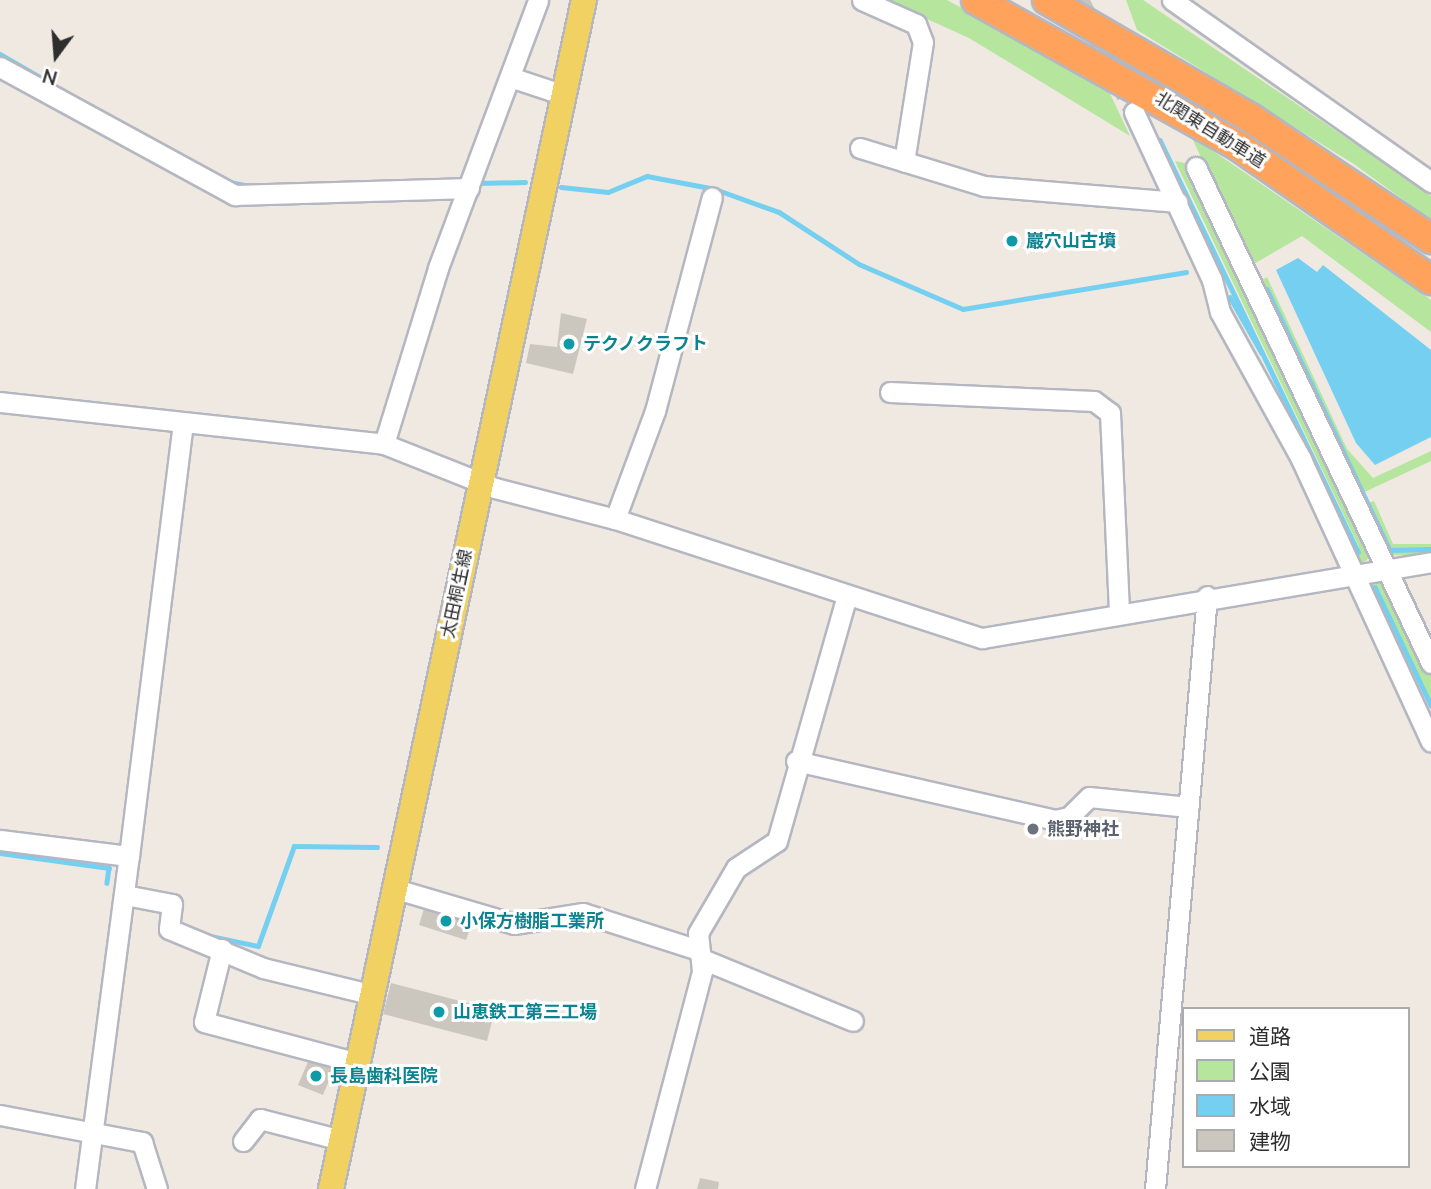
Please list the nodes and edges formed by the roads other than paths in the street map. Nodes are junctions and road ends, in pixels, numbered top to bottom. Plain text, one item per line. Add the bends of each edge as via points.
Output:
1 (538, 0) edge
2 (584, 0) edge
3 (862, 0) edge
4 (976, 0) edge
5 (1046, 0) edge
6 (1172, 0) edge
7 (0, 67) edge
8 (513, 79) junction
9 (564, 95) junction
10 (1134, 112) tunnel mouth
11 (860, 148) dead end
12 (904, 162) junction
13 (1196, 167) dead end
14 (1431, 182) edge
15 (469, 188) junction
16 (712, 197) dead end
17 (1177, 202) junction
18 (1431, 239) edge
19 (1431, 280) edge
20 (890, 391) dead end
21 (0, 402) edge
22 (183, 424) junction
23 (384, 444) junction
24 (481, 483) junction
25 (615, 519) junction
26 (1431, 562) edge
27 (1385, 566) junction
28 (1352, 572) junction
29 (1207, 596) junction
30 (846, 599) junction
31 (1119, 614) junction
32 (1431, 663) edge
33 (1431, 742) edge
34 (796, 761) junction
35 (1189, 807) junction
36 (0, 840) edge
37 (129, 856) junction
38 (396, 889) junction
39 (125, 895) junction
40 (222, 950) junction
41 (700, 954) junction
42 (374, 995) junction
43 (853, 1021) dead end
44 (358, 1063) junction
45 (0, 1115) edge
46 (93, 1132) junction
47 (341, 1140) junction
48 (243, 1141) dead end
49 (85, 1189) edge
50 (157, 1189) edge
51 (331, 1189) edge
52 (645, 1189) edge
53 (1155, 1189) edge

1 - 8 street
2 - 9 main road, 太田桐生線
3 - 12 street via 916,24 923,42
4 - 19 highway, 北関東自動車道 via 1238,146
5 - 18 highway, 北関東自動車道 via 1252,119
6 - 14 street
7 - 15 street via 235,195
8 - 9 street
8 - 15 street
9 - 24 main road, 太田桐生線
10 - 17 street
11 - 12 street
12 - 17 street via 984,186
13 - 27 street
15 - 23 street
16 - 25 street via 655,411
17 - 28 street via 1220,312 1261,378
20 - 31 street via 1094,401 1110,413
21 - 22 street
22 - 23 street
22 - 37 street
23 - 24 street
24 - 25 street
24 - 38 main road, 太田桐生線
25 - 30 street
26 - 27 street
27 - 28 street
27 - 32 street
28 - 29 street
28 - 33 street
29 - 31 street
29 - 35 street
30 - 31 street via 982,638
30 - 34 street
34 - 35 street via 1055,820 1069,817 1088,797
34 - 41 street via 777,841 723,884 698,933
35 - 53 street
36 - 37 street
37 - 39 street
38 - 41 street via 514,924 583,913
38 - 42 main road, 太田桐生線
39 - 40 street via 172,904 169,929
39 - 46 street
40 - 42 street via 289,976
40 - 44 street via 204,1022
41 - 43 street
41 - 52 street
42 - 44 main road, 太田桐生線
44 - 47 main road, 太田桐生線
45 - 46 street
46 - 49 street
46 - 50 street via 142,1142
47 - 48 street via 260,1119
47 - 51 main road, 太田桐生線

